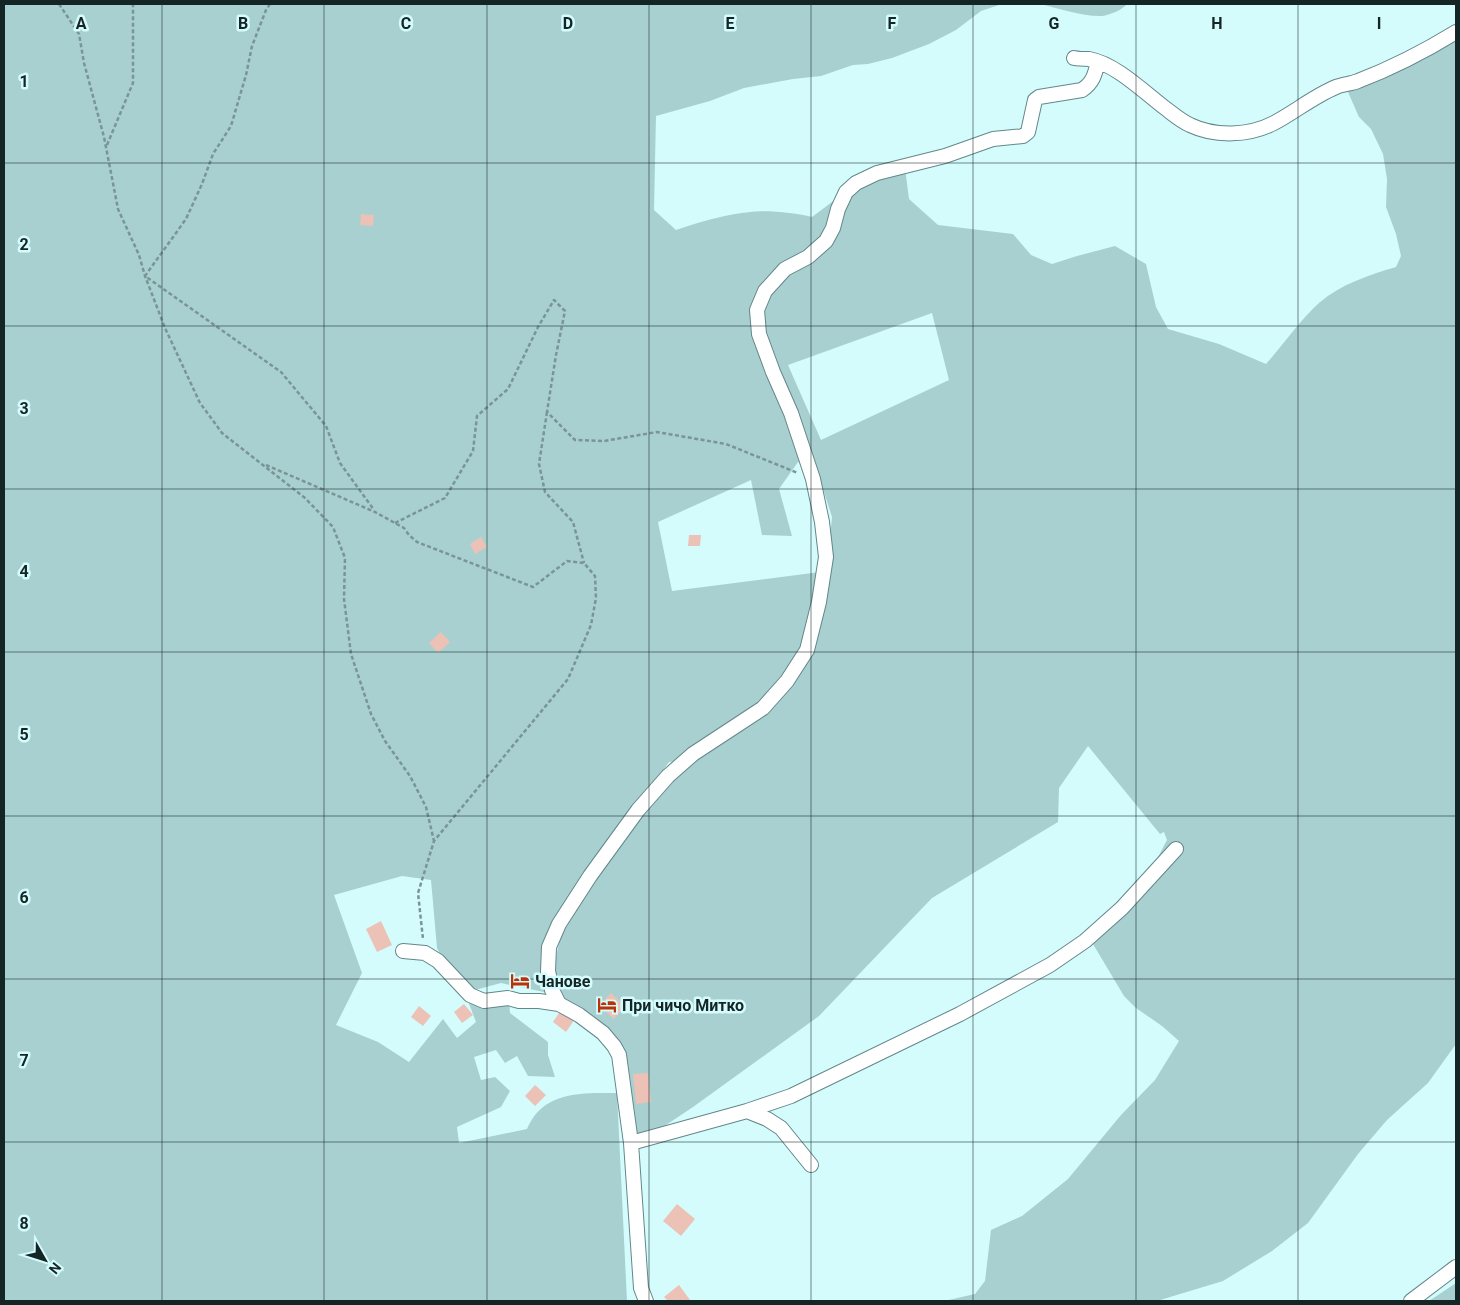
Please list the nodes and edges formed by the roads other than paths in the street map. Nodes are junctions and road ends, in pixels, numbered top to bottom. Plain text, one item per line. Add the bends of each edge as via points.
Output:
1 (1456, 32) edge
2 (1074, 58) dead end
3 (1098, 62) junction
4 (1176, 849) dead end
5 (403, 951) dead end
6 (560, 1004) junction
7 (747, 1111) junction
8 (631, 1143) junction
9 (811, 1165) dead end
10 (1456, 1267) edge
11 (646, 1301) edge
12 (1411, 1301) edge

1 - 3 street via 1357,82 1319,96 1273,124 1237,133 1218,133 1189,125 1116,70
2 - 3 street
3 - 6 street via 1093,81 1082,90 1035,100 1028,132 1023,136 993,139 945,156 877,173 856,184 846,192 826,241 808,257 785,269 765,291 757,310 759,334 791,413 813,479 822,522 826,557 807,650 787,681 763,708 693,754 668,776 638,810 590,876 559,924 549,947 548,971 552,990
4 - 7 street via 1122,908 1085,941 1050,965 960,1014 791,1096
5 - 6 street via 425,953 438,961 470,995 484,1002 508,998
6 - 8 street via 603,1033 619,1055
7 - 8 street
7 - 9 street via 781,1128
8 - 11 street via 641,1288
10 - 12 street

